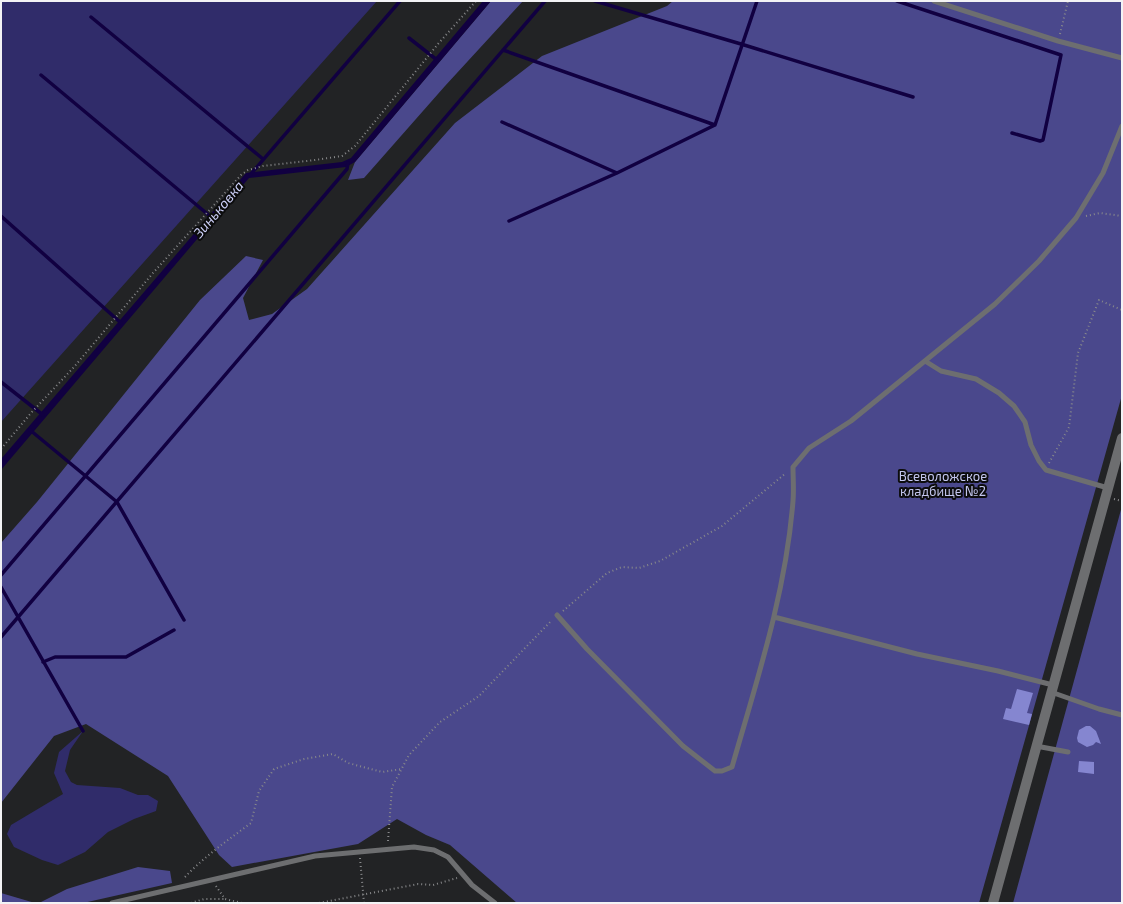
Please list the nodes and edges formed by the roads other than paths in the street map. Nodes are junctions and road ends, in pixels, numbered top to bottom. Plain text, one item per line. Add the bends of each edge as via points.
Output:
1 (934, 1) edge
2 (1122, 58) edge
3 (1122, 126) edge
4 (925, 361) junction
5 (1122, 438) edge
6 (1108, 488) junction
7 (557, 615) road end
8 (774, 617) junction
9 (1052, 689) junction
10 (1122, 715) edge
11 (1036, 746) junction
12 (1068, 752) dead end
13 (112, 903) edge
14 (495, 903) edge
15 (993, 903) edge

1 - 2 lane via 1058,41
3 - 4 lane via 1103,173 1076,218 1039,261 995,304
4 - 6 lane via 941,371 976,379 1014,406 1025,422 1031,445 1046,470
4 - 8 lane via 851,421 809,448 793,467 793,507
5 - 6 street
6 - 9 street
7 - 8 lane via 683,746 715,771 732,767
8 - 9 lane via 917,654 998,670
9 - 10 lane via 1099,709
9 - 11 street
11 - 12 lane
11 - 15 street
13 - 14 lane via 315,856 414,847 434,850 448,858 472,885

